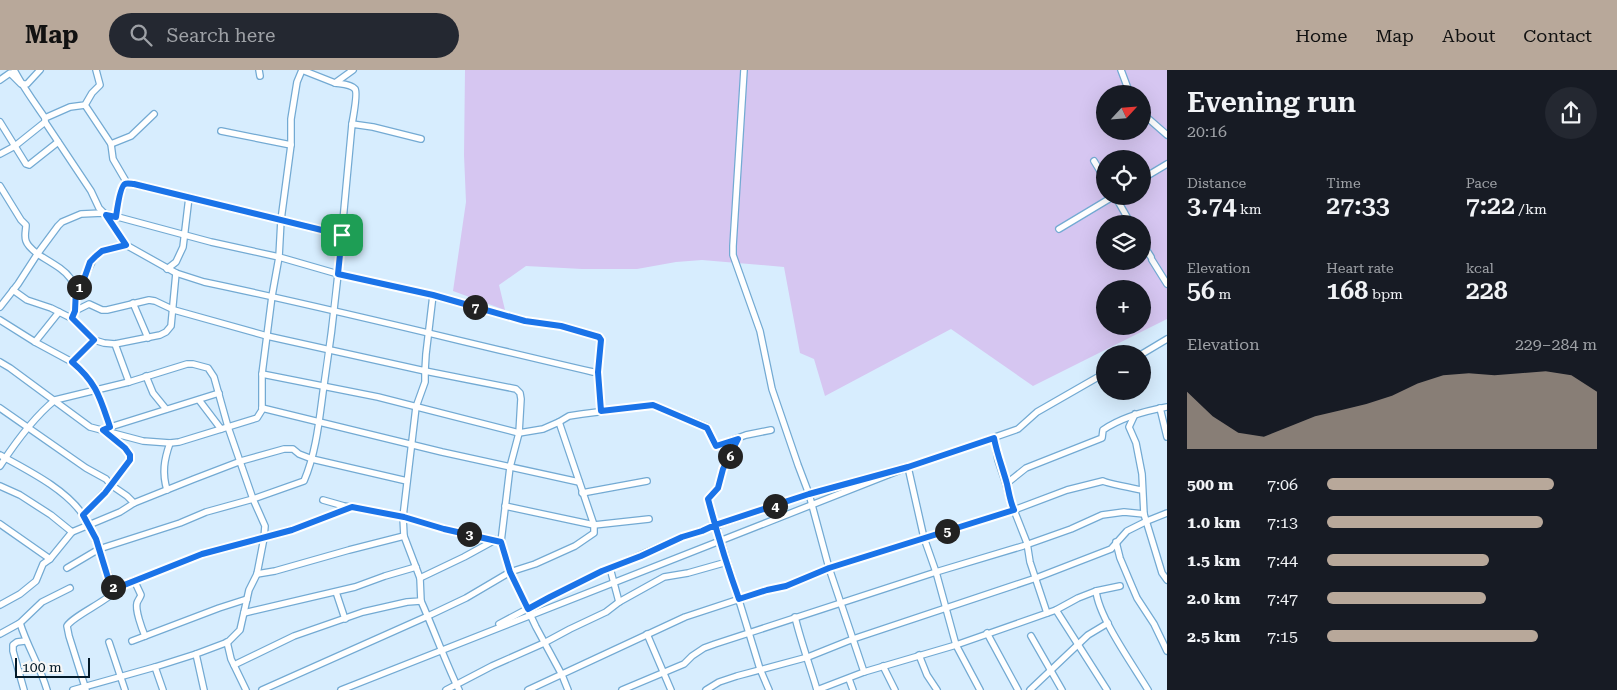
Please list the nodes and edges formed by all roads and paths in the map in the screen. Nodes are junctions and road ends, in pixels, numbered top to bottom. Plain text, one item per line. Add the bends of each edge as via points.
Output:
1 (14, 70) edge
2 (40, 70) edge
3 (96, 70) edge
4 (302, 70) edge
5 (353, 70) edge
6 (744, 70) edge
7 (1121, 70) edge
8 (0, 80) edge
9 (336, 83) junction
10 (21, 84) junction
11 (1127, 85) edge
12 (85, 105) junction
13 (154, 114) dead end
14 (45, 120) junction
15 (1151, 121) edge
16 (0, 122) edge
17 (352, 124) junction
18 (221, 131) dead end
19 (1167, 136) edge
20 (421, 139) dead end
21 (58, 142) junction
22 (111, 144) junction
23 (291, 145) junction
24 (15, 146) junction
25 (0, 154) edge
26 (1094, 161) dead end
27 (1096, 164) edge
28 (1167, 164) edge
29 (1151, 174) edge
30 (127, 183) junction
31 (0, 186) edge
32 (189, 197) junction
33 (1099, 205) edge
34 (106, 215) junction
35 (116, 217) junction
36 (281, 220) junction
37 (1059, 229) dead end
38 (184, 234) junction
39 (342, 235) junction
40 (126, 245) junction
41 (38, 253) junction
42 (1151, 256) edge
43 (279, 257) junction
44 (167, 268) junction
45 (176, 273) junction
46 (338, 274) junction
47 (1167, 284) edge
48 (76, 289) junction
49 (13, 290) junction
50 (433, 295) junction
51 (272, 296) junction
52 (133, 303) junction
53 (0, 307) edge
54 (174, 310) junction
55 (75, 311) junction
56 (59, 312) junction
57 (334, 312) junction
58 (72, 318) junction
59 (0, 320) edge
60 (429, 332) junction
61 (267, 336) junction
62 (148, 338) junction
63 (1167, 339) edge
64 (94, 340) junction
65 (35, 342) junction
66 (115, 344) junction
67 (1151, 349) edge
68 (329, 350) junction
69 (0, 362) edge
70 (72, 362) junction
71 (425, 371) junction
72 (598, 372) junction
73 (262, 374) junction
74 (146, 376) junction
75 (1096, 378) edge
76 (129, 382) junction
77 (324, 386) junction
78 (97, 390) junction
79 (218, 393) junction
80 (55, 400) junction
81 (199, 400) junction
82 (416, 407) junction
83 (0, 408) edge
84 (262, 408) junction
85 (1164, 408) edge
86 (166, 409) junction
87 (601, 411) junction
88 (1135, 414) junction
89 (319, 422) junction
90 (559, 422) junction
91 (110, 427) junction
92 (28, 428) junction
93 (225, 428) junction
94 (103, 430) junction
95 (771, 430) dead end
96 (519, 433) junction
97 (1167, 437) edge
98 (994, 438) junction
99 (738, 439) junction
100 (170, 443) junction
101 (413, 444) junction
102 (3, 456) edge
103 (312, 459) junction
104 (241, 461) junction
105 (0, 466) edge
106 (510, 467) junction
107 (908, 467) junction
108 (407, 481) junction
109 (647, 481) dead end
110 (578, 482) junction
111 (1006, 484) junction
112 (111, 485) junction
113 (0, 486) edge
114 (166, 490) junction
115 (1142, 490) junction
116 (582, 493) junction
117 (809, 494) junction
118 (254, 499) junction
119 (323, 500) dead end
120 (134, 504) junction
121 (505, 506) junction
122 (352, 507) junction
123 (1014, 510) junction
124 (1167, 513) edge
125 (1144, 514) junction
126 (83, 515) junction
127 (404, 517) junction
128 (649, 519) dead end
129 (1146, 521) junction
130 (0, 524) edge
131 (88, 524) junction
132 (594, 525) junction
133 (715, 525) junction
134 (72, 532) junction
135 (404, 536) junction
136 (264, 538) junction
137 (924, 538) junction
138 (498, 541) junction
139 (1116, 542) junction
140 (1027, 543) junction
141 (99, 549) junction
142 (50, 559) junction
143 (727, 562) junction
144 (416, 567) junction
145 (67, 568) dead end
146 (610, 568) junction
147 (829, 568) junction
148 (510, 572) junction
149 (936, 572) junction
150 (257, 574) junction
151 (420, 578) junction
152 (1036, 578) junction
153 (134, 580) junction
154 (1167, 580) edge
155 (1120, 586) dead end
156 (70, 588) dead end
157 (114, 589) junction
158 (1096, 591) junction
159 (336, 592) junction
160 (247, 599) junction
161 (739, 599) junction
162 (421, 600) junction
163 (619, 602) junction
164 (841, 603) junction
165 (0, 605) edge
166 (946, 608) junction
167 (528, 609) junction
168 (1056, 610) junction
169 (244, 612) junction
170 (1046, 613) junction
171 (428, 616) junction
172 (795, 618) junction
173 (345, 619) junction
174 (20, 623) junction
175 (1108, 623) junction
176 (987, 633) junction
177 (0, 634) edge
178 (648, 634) junction
179 (750, 634) junction
180 (145, 636) junction
181 (1031, 636) dead end
182 (853, 639) junction
183 (25, 641) junction
184 (132, 641) dead end
185 (109, 642) dead end
186 (227, 642) junction
187 (544, 643) junction
188 (1078, 644) junction
189 (956, 645) junction
190 (1167, 650) edge
191 (441, 651) junction
192 (196, 654) junction
193 (918, 655) junction
194 (808, 657) junction
195 (234, 664) junction
196 (883, 666) junction
197 (155, 667) junction
198 (760, 669) junction
199 (1050, 670) junction
200 (664, 672) junction
201 (864, 672) junction
202 (562, 675) junction
203 (121, 677) junction
204 (849, 679) junction
205 (86, 688) edge
206 (458, 688) edge
207 (24, 690) edge
208 (47, 690) edge
209 (73, 690) edge
210 (125, 690) edge
211 (162, 690) edge
212 (204, 690) edge
213 (246, 690) edge
214 (262, 690) edge
215 (342, 690) edge
216 (351, 690) edge
217 (446, 690) edge
218 (528, 690) edge
219 (568, 690) edge
220 (622, 690) edge
221 (670, 690) edge
222 (706, 690) edge
223 (769, 690) edge
224 (853, 690) edge
225 (895, 690) edge
226 (937, 690) edge
227 (980, 690) edge
228 (1018, 690) edge
229 (1030, 690) edge
230 (1062, 690) edge
231 (1107, 690) edge
232 (1148, 690) edge

1 - 10 street
2 - 10 street via 27,84
3 - 12 street via 100,85
4 - 9 street
4 - 23 street via 291,118
5 - 9 street
6 - 117 street via 733,255 760,331 772,389
7 - 11 street
8 - 10 street via 10,73
9 - 17 street via 350,86 357,94
10 - 14 street
12 - 14 street via 70,107
12 - 22 street
13 - 22 street via 131,136
14 - 21 street
14 - 24 street
15 - 19 street
16 - 24 street
17 - 20 street
17 - 39 street
18 - 23 street
21 - 24 street via 29,164
21 - 34 street
22 - 30 street via 113,159
23 - 36 street
24 - 25 street
26 - 27 street
28 - 29 street
30 - 32 street
30 - 35 street via 122,189
31 - 41 street via 26,225 26,241
32 - 36 street
32 - 38 street
33 - 37 street
34 - 35 street
34 - 40 street
34 - 41 street via 96,212 81,214 62,222
35 - 38 street
36 - 39 street
36 - 43 street
38 - 43 street
38 - 44 street via 180,254 176,262
39 - 46 street
40 - 44 street
40 - 48 street via 102,251 96,256
41 - 48 street via 70,276
41 - 49 street
42 - 47 street
43 - 46 street
43 - 51 street
44 - 45 street
45 - 51 street
45 - 54 street
46 - 50 street
46 - 57 street
48 - 55 street
49 - 53 street
49 - 56 street via 26,300
50 - 60 street
50 - 72 street via 525,321 561,326 599,337
51 - 57 street
51 - 61 street
52 - 54 street via 155,301
52 - 55 street via 107,310 89,304
52 - 62 street
54 - 61 street
54 - 62 street via 171,326 166,332
55 - 58 street
56 - 58 street
56 - 65 street
57 - 60 street
57 - 68 street
58 - 64 street
59 - 65 street
60 - 71 street
60 - 72 street
61 - 68 street
61 - 73 street
62 - 66 street
63 - 67 street
64 - 66 street
64 - 70 street
65 - 70 street
66 - 76 street
68 - 71 street
68 - 77 street
69 - 80 street
70 - 78 street
71 - 82 street via 425,382
71 - 96 street via 516,389 521,399
72 - 87 street
73 - 77 street
73 - 84 street
74 - 76 street
74 - 79 street via 187,364 201,365 211,370
74 - 86 street via 153,393
75 - 98 street via 1037,412 1018,429
76 - 78 street
77 - 82 street
77 - 89 street
78 - 80 street
78 - 91 street
79 - 81 street
79 - 93 street
80 - 92 street
80 - 94 street via 90,427
81 - 86 street
81 - 93 street
82 - 96 street
82 - 101 street
83 - 92 street
84 - 89 street
84 - 93 street via 257,418
85 - 88 street
85 - 97 street
86 - 91 street
87 - 90 street via 569,416
87 - 99 street via 653,405 707,428 716,446
88 - 111 street via 1103,430 1102,438 1026,468
88 - 115 street via 1129,427 1136,443
89 - 101 street
89 - 103 street
90 - 96 street via 543,429
90 - 110 street
91 - 94 street
92 - 102 street
92 - 112 street
93 - 100 street
93 - 104 street
94 - 100 street via 143,441
94 - 112 street via 130,455 130,460
95 - 99 street
96 - 106 street
98 - 107 street
98 - 111 street
99 - 133 street via 723,469 718,488 708,499
100 - 114 street via 164,459
101 - 106 street
101 - 108 street
102 - 105 street
102 - 126 street via 64,494
103 - 104 street via 293,449 284,449
103 - 108 street
103 - 118 street via 304,481
104 - 114 street
104 - 118 street
106 - 110 street
106 - 121 street
107 - 117 street
107 - 137 street
107 - 215 street
108 - 127 street
109 - 116 street
110 - 116 street
111 - 123 street
112 - 120 street
112 - 126 street
113 - 134 street via 20,495
114 - 120 street
115 - 123 street via 1103,481 1067,490
115 - 125 street
116 - 132 street
117 - 133 street
117 - 147 street
118 - 136 street via 265,526
118 - 141 street
119 - 122 street
120 - 131 street
121 - 132 street
121 - 138 street
122 - 127 street
122 - 136 street
123 - 137 street
123 - 140 street
124 - 129 street
125 - 129 street
125 - 140 street via 1108,513
126 - 131 street
127 - 135 street
127 - 138 street
128 - 132 street
129 - 139 street via 1127,531
129 - 154 street
130 - 142 street
131 - 134 street
131 - 141 street
132 - 148 street via 594,533 585,540
133 - 143 street
133 - 146 street
134 - 142 street
135 - 144 street
135 - 150 street
136 - 150 street
136 - 153 street via 202,554
137 - 147 street
137 - 149 street
138 - 148 street
138 - 151 street
139 - 152 street via 1110,549
139 - 190 street via 1130,584
140 - 149 street
140 - 152 street
141 - 145 street
141 - 157 street
142 - 165 street via 43,564 32,584
143 - 161 street
143 - 163 street via 664,577
144 - 151 street
144 - 159 street
146 - 163 street
146 - 167 street
147 - 161 street via 786,586
147 - 164 street
148 - 167 street
148 - 171 street
149 - 164 street
149 - 166 street
150 - 160 street
151 - 162 street
152 - 166 street
152 - 170 street
153 - 157 street
153 - 180 street via 141,595 137,609
155 - 158 street
156 - 174 street via 42,602
157 - 205 street via 111,596 67,626
158 - 168 street
158 - 175 street
159 - 169 street
159 - 173 street
160 - 169 street
160 - 180 street
161 - 178 street via 685,617
161 - 179 street
162 - 171 street
162 - 173 street via 382,607
163 - 187 street via 606,612
164 - 172 street
164 - 182 street
166 - 182 street
166 - 189 street
167 - 187 street
167 - 191 street
168 - 170 street
168 - 188 street
169 - 186 street via 240,630
170 - 176 street
171 - 191 street
171 - 214 street
172 - 179 street
172 - 194 street
173 - 195 street via 294,636
174 - 177 street
174 - 183 street
175 - 188 street
175 - 232 street
176 - 189 street
176 - 228 street
178 - 200 street
178 - 202 street
179 - 198 street
179 - 200 street via 704,648 684,664
180 - 184 street
181 - 199 street
182 - 194 street
182 - 201 street
183 - 207 street via 13,645
183 - 208 street
185 - 203 street
186 - 192 street
186 - 195 street
187 - 202 street
187 - 206 street via 492,666
188 - 199 street
188 - 231 street
189 - 193 street
189 - 227 street
191 - 206 street
191 - 216 street
192 - 197 street
192 - 212 street
193 - 196 street
193 - 226 street
194 - 198 street
194 - 204 street via 817,690
195 - 213 street
196 - 201 street
196 - 225 street
197 - 203 street
197 - 211 street
198 - 222 street via 719,682
198 - 223 street
199 - 229 street
199 - 230 street
200 - 220 street
200 - 221 street
201 - 204 street
202 - 218 street
202 - 219 street
203 - 205 street
203 - 210 street
204 - 224 street
205 - 209 street
206 - 217 street

